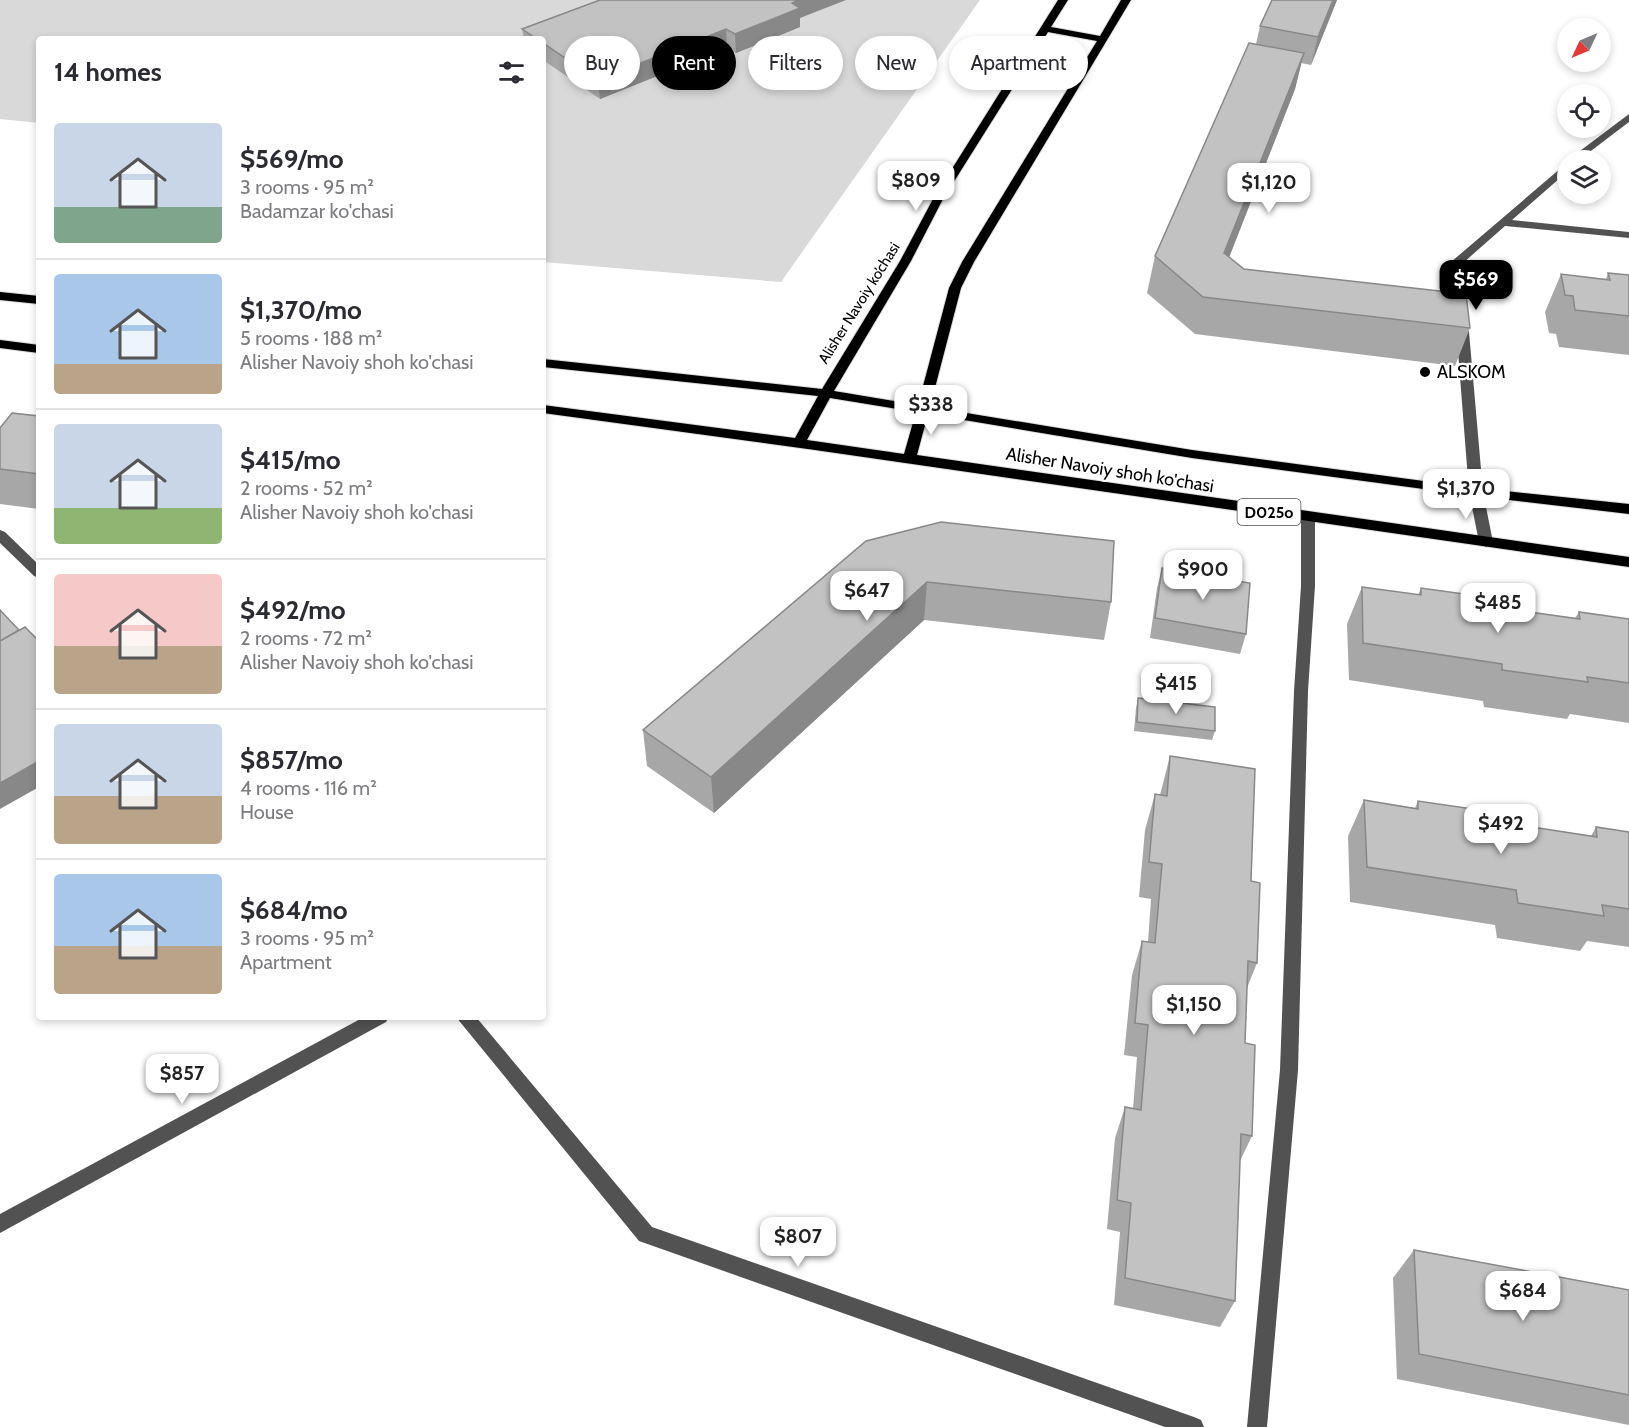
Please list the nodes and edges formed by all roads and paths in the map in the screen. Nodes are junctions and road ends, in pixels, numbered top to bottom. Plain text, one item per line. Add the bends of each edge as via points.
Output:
1 (1063, 0) edge
2 (1126, 0) edge
3 (1045, 29) junction
4 (1103, 39) junction
5 (1629, 117) edge
6 (1586, 150) edge
7 (1557, 174) edge
8 (1502, 222) junction
9 (1629, 235) edge
10 (0, 296) edge
11 (36, 300) edge
12 (0, 344) edge
13 (36, 349) edge
14 (546, 363) edge
15 (824, 393) junction
16 (922, 408) junction
17 (546, 409) edge
18 (800, 442) junction
19 (910, 457) junction
20 (1476, 492) junction
21 (1629, 509) edge
22 (1308, 518) junction
23 (0, 535) edge
24 (1486, 542) junction
25 (1629, 562) edge
26 (36, 570) edge
27 (374, 1020) edge
28 (468, 1020) edge
29 (0, 1224) edge
30 (1194, 1427) edge
31 (1257, 1427) edge

1 - 3 main road, Alisher Navoiy ko’chasi
2 - 4 main road
3 - 4 main road
3 - 15 main road, Alisher Navoiy ko’chasi via 938,199 922,233
4 - 16 main road via 955,288
5 - 6 street
7 - 8 street
8 - 9 street
8 - 20 street via 1457,262
10 - 11 main road
12 - 13 main road
14 - 15 main road, Alisher Navoiy shoh ko'chasi
15 - 16 main road, Alisher Navoiy shoh ko'chasi
15 - 18 main road, Alisher Navoiy ko’chasi
16 - 19 main road
16 - 20 main road, Alisher Navoiy shoh ko'chasi via 1192,454
17 - 18 main road, Alisher Navoiy shoh ko'chasi
18 - 19 main road, Alisher Navoiy shoh ko'chasi / D025o
19 - 22 main road, Alisher Navoiy shoh ko'chasi / D025o
20 - 21 main road, Alisher Navoiy shoh ko'chasi
20 - 24 street
22 - 24 main road, Alisher Navoiy shoh ko'chasi / D025o
22 - 31 street via 1289,1070
23 - 26 street
24 - 25 main road, Alisher Navoiy shoh ko'chasi / D025o
27 - 29 street
28 - 30 street via 646,1234

